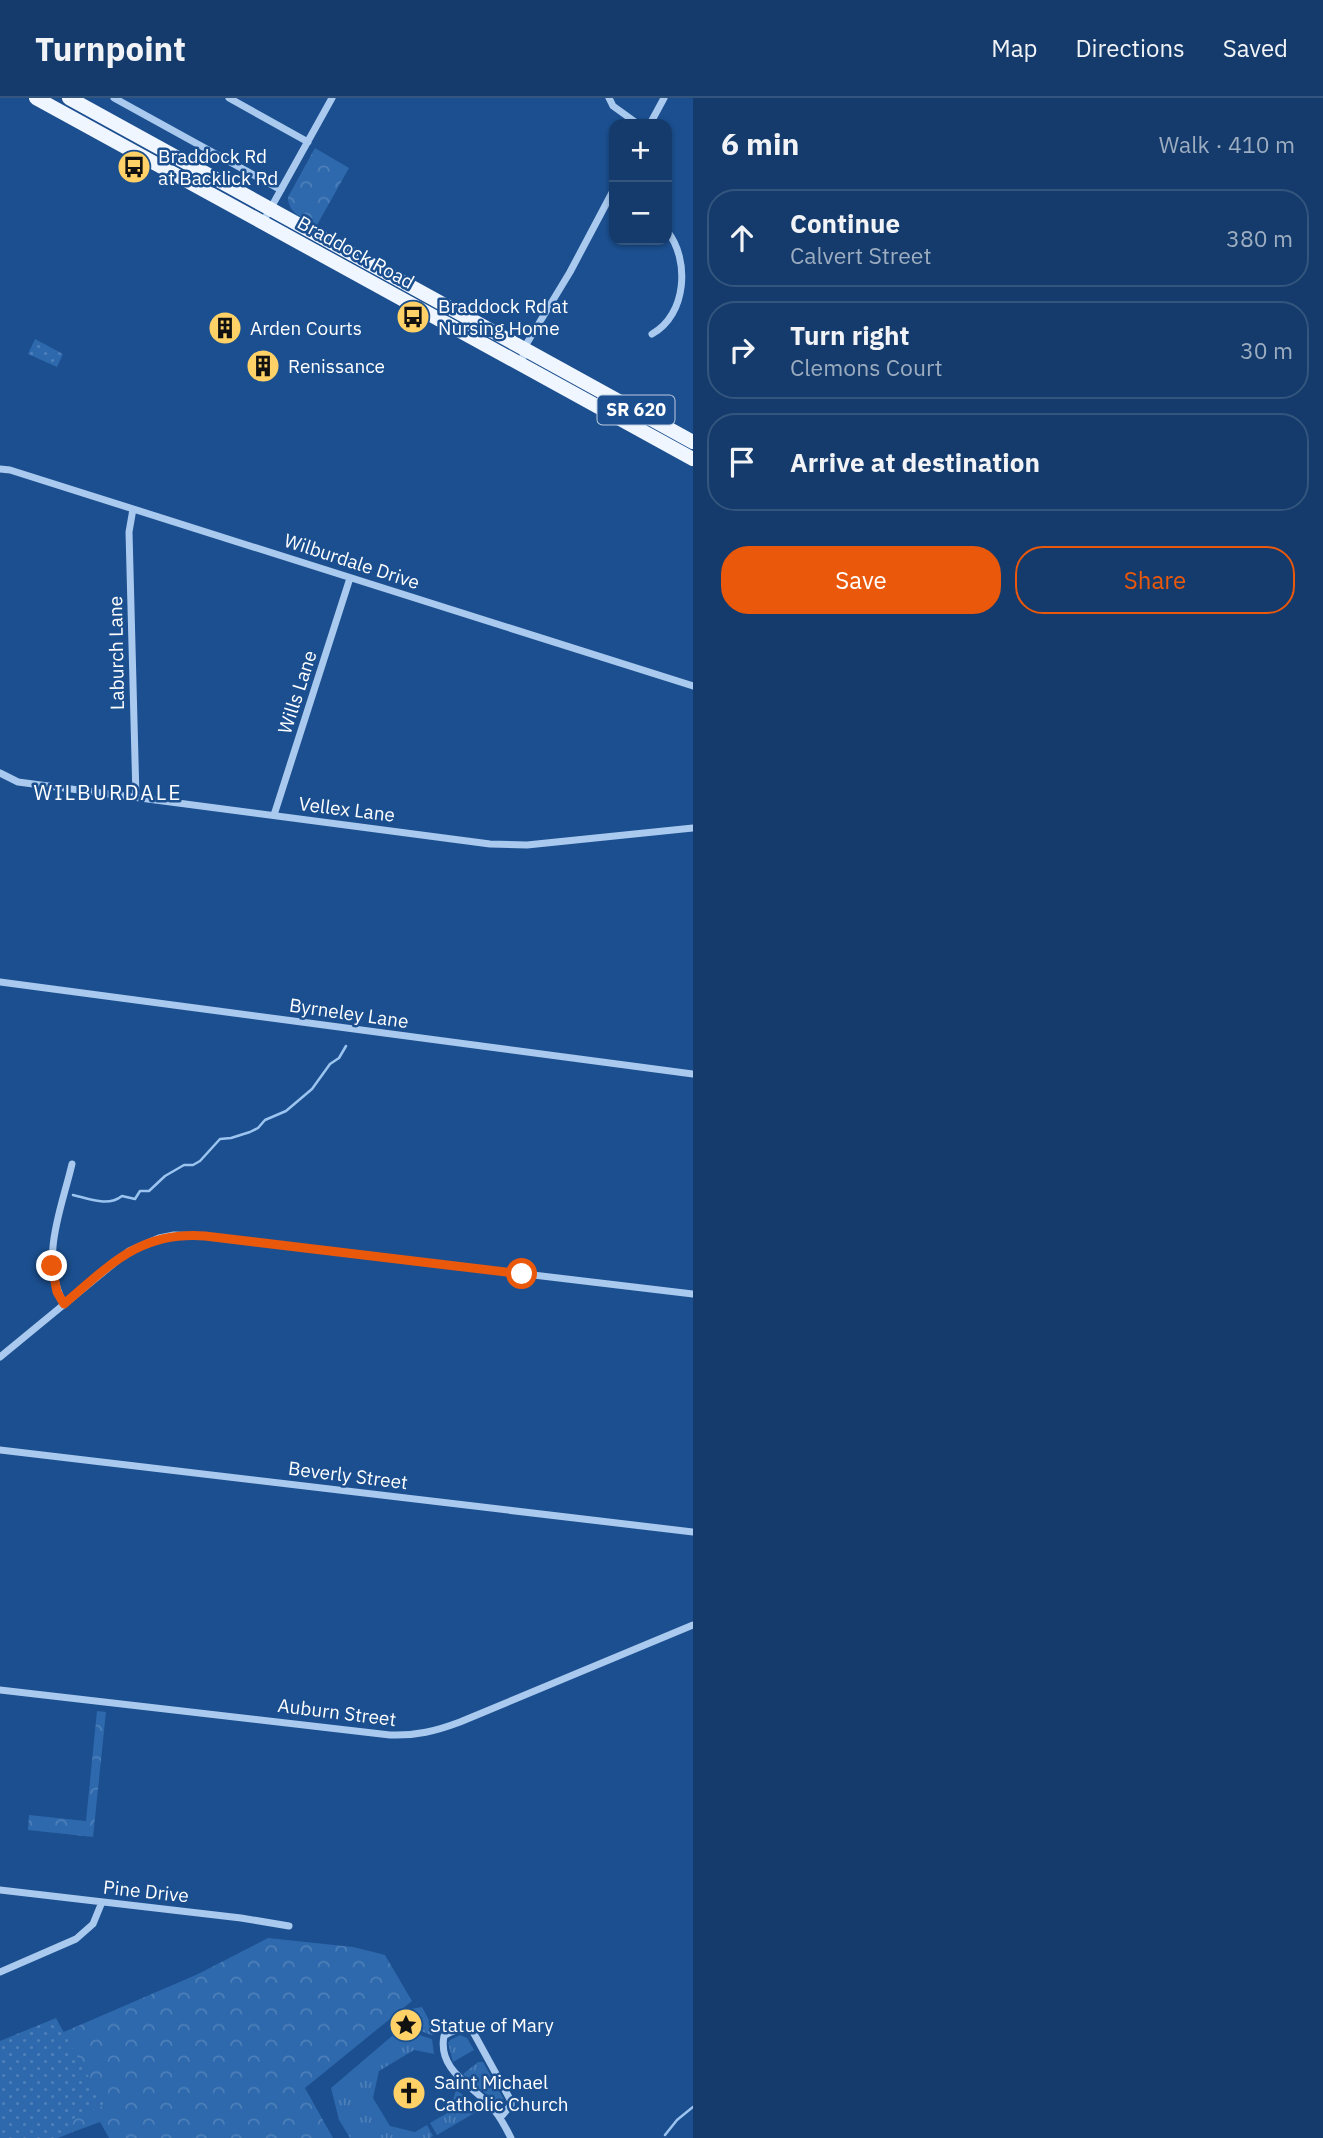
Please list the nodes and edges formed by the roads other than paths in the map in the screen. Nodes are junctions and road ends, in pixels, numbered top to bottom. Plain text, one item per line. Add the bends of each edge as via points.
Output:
1 (36, 98) edge
2 (69, 98) edge
3 (114, 98) edge
4 (229, 98) edge
5 (332, 98) edge
6 (609, 98) edge
7 (664, 98) edge
8 (631, 119) edge
9 (653, 119) edge
10 (308, 142) junction
11 (281, 190) junction
12 (609, 200) edge
13 (267, 215) junction
14 (672, 239) edge
15 (652, 334) dead end
16 (524, 348) junction
17 (522, 365) junction
18 (693, 442) edge
19 (693, 459) edge
20 (0, 469) edge
21 (133, 509) junction
22 (350, 578) junction
23 (693, 686) edge
24 (0, 773) edge
25 (136, 797) junction
26 (274, 815) junction
27 (693, 828) edge
28 (0, 982) edge
29 (693, 1074) edge
30 (72, 1164) dead end
31 (693, 1294) edge
32 (64, 1304) junction
33 (0, 1357) edge
34 (0, 1450) edge
35 (693, 1532) edge
36 (693, 1625) edge
37 (0, 1690) edge
38 (0, 1890) edge
39 (102, 1902) junction
40 (289, 1926) dead end
41 (0, 1972) edge
42 (500, 2118) junction
43 (511, 2138) edge

1 - 13 main road, Braddock Road / SR 620
2 - 13 main road, Braddock Road / SR 620
3 - 11 street
4 - 10 street
5 - 10 street
6 - 8 street
7 - 9 street
10 - 11 street
11 - 13 street
12 - 16 street
13 - 16 main road, Braddock Road / SR 620
13 - 17 main road, Braddock Road / SR 620
14 - 15 street via 680,257 682,282 668,320
16 - 17 street
16 - 18 main road, Braddock Road / SR 620
17 - 19 main road, Braddock Road / SR 620
20 - 21 street, Wilburdale Drive
21 - 22 street, Wilburdale Drive
21 - 25 street, Laburch Lane via 129,532
22 - 23 street, Wilburdale Drive
22 - 26 street, Wills Lane
24 - 25 street, Vellex Lane via 18,782
25 - 26 street, Vellex Lane
26 - 27 street, Vellex Lane via 517,845
28 - 29 street, Byrneley Lane
30 - 32 street via 52,1252 53,1279
31 - 32 street via 189,1235 159,1238 129,1251
32 - 33 street
34 - 35 street, Beverly Street
36 - 37 street, Auburn Street via 460,1722 406,1736
38 - 39 street, Pine Drive
39 - 40 street, Pine Drive
39 - 41 street via 93,1924 76,1939
42 - 42 street via 511,2101 472,2030 447,2034 442,2045 452,2069
42 - 43 street

